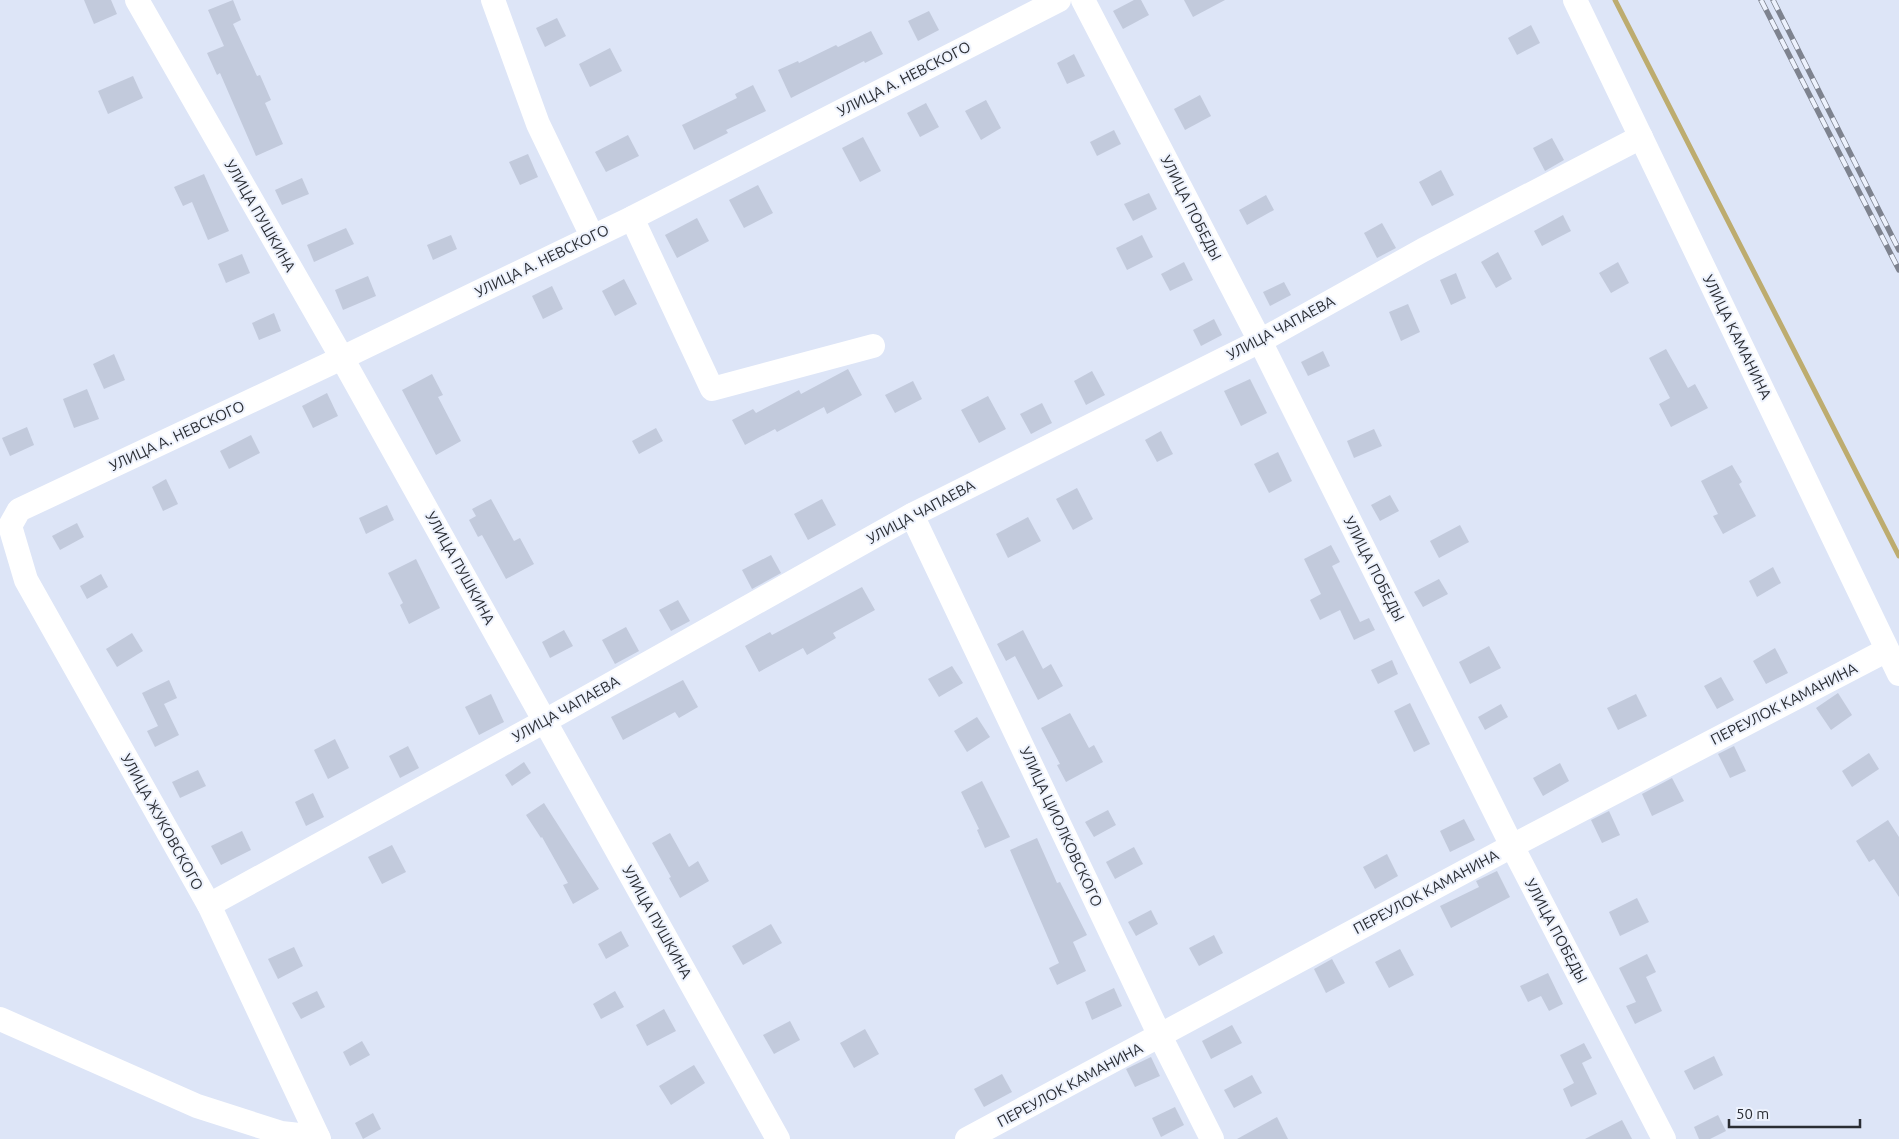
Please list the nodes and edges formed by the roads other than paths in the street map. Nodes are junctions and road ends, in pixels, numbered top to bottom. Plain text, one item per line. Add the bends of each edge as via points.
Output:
1 (137, 0) edge
2 (493, 0) edge
3 (1059, 0) edge
4 (1083, 0) edge
5 (1575, 0) edge
6 (1641, 137) junction
7 (632, 218) junction
8 (592, 236) junction
9 (1260, 341) junction
10 (873, 346) dead end
11 (342, 358) junction
12 (19, 510) joint
13 (912, 514) junction
14 (1887, 650) junction
15 (1899, 674) edge
16 (545, 721) junction
17 (1512, 846) junction
18 (209, 906) junction
19 (0, 1020) edge
20 (1160, 1036) junction
21 (319, 1138) edge
22 (778, 1139) edge
23 (967, 1139) edge
24 (1212, 1139) edge
25 (1664, 1139) edge

1 - 11 street, УЛИЦА ПУШКИНА
2 - 8 street via 538,124
3 - 7 street, УЛИЦА А. НЕВСКОГО
4 - 9 street, УЛИЦА ПОБЕДЫ
5 - 6 street, УЛИЦА КАМАНИНА
6 - 9 street, УЛИЦА ЧАПАЕВА via 1431,246
6 - 14 street, УЛИЦА КАМАНИНА
7 - 8 street, УЛИЦА А. НЕВСКОГО
7 - 10 street via 712,389
8 - 11 street, УЛИЦА А. НЕВСКОГО
9 - 13 street, УЛИЦА ЧАПАЕВА
9 - 17 street, УЛИЦА ПОБЕДЫ
11 - 12 street, УЛИЦА А. НЕВСКОГО
11 - 16 street, УЛИЦА ПУШКИНА
12 - 18 street, УЛИЦА ЖУКОВСКОГО via 10,526 26,580
13 - 16 street, УЛИЦА ЧАПАЕВА
13 - 20 street, УЛИЦА ЦИОЛКОВСКОГО
14 - 15 street, УЛИЦА КАМАНИНА
14 - 17 street, ПЕРЕУЛОК КАМАНИНА
16 - 18 street, УЛИЦА ЧАПАЕВА
16 - 22 street, УЛИЦА ПУШКИНА
17 - 20 street, ПЕРЕУЛОК КАМАНИНА
17 - 25 street, УЛИЦА ПОБЕДЫ
18 - 21 street, УЛИЦА ЖУКОВСКОГО
19 - 21 street, УЛИЦА ЖУКОВСКОГО via 197,1106 280,1133
20 - 23 street, ПЕРЕУЛОК КАМАНИНА
20 - 24 street, УЛИЦА ЦИОЛКОВСКОГО

